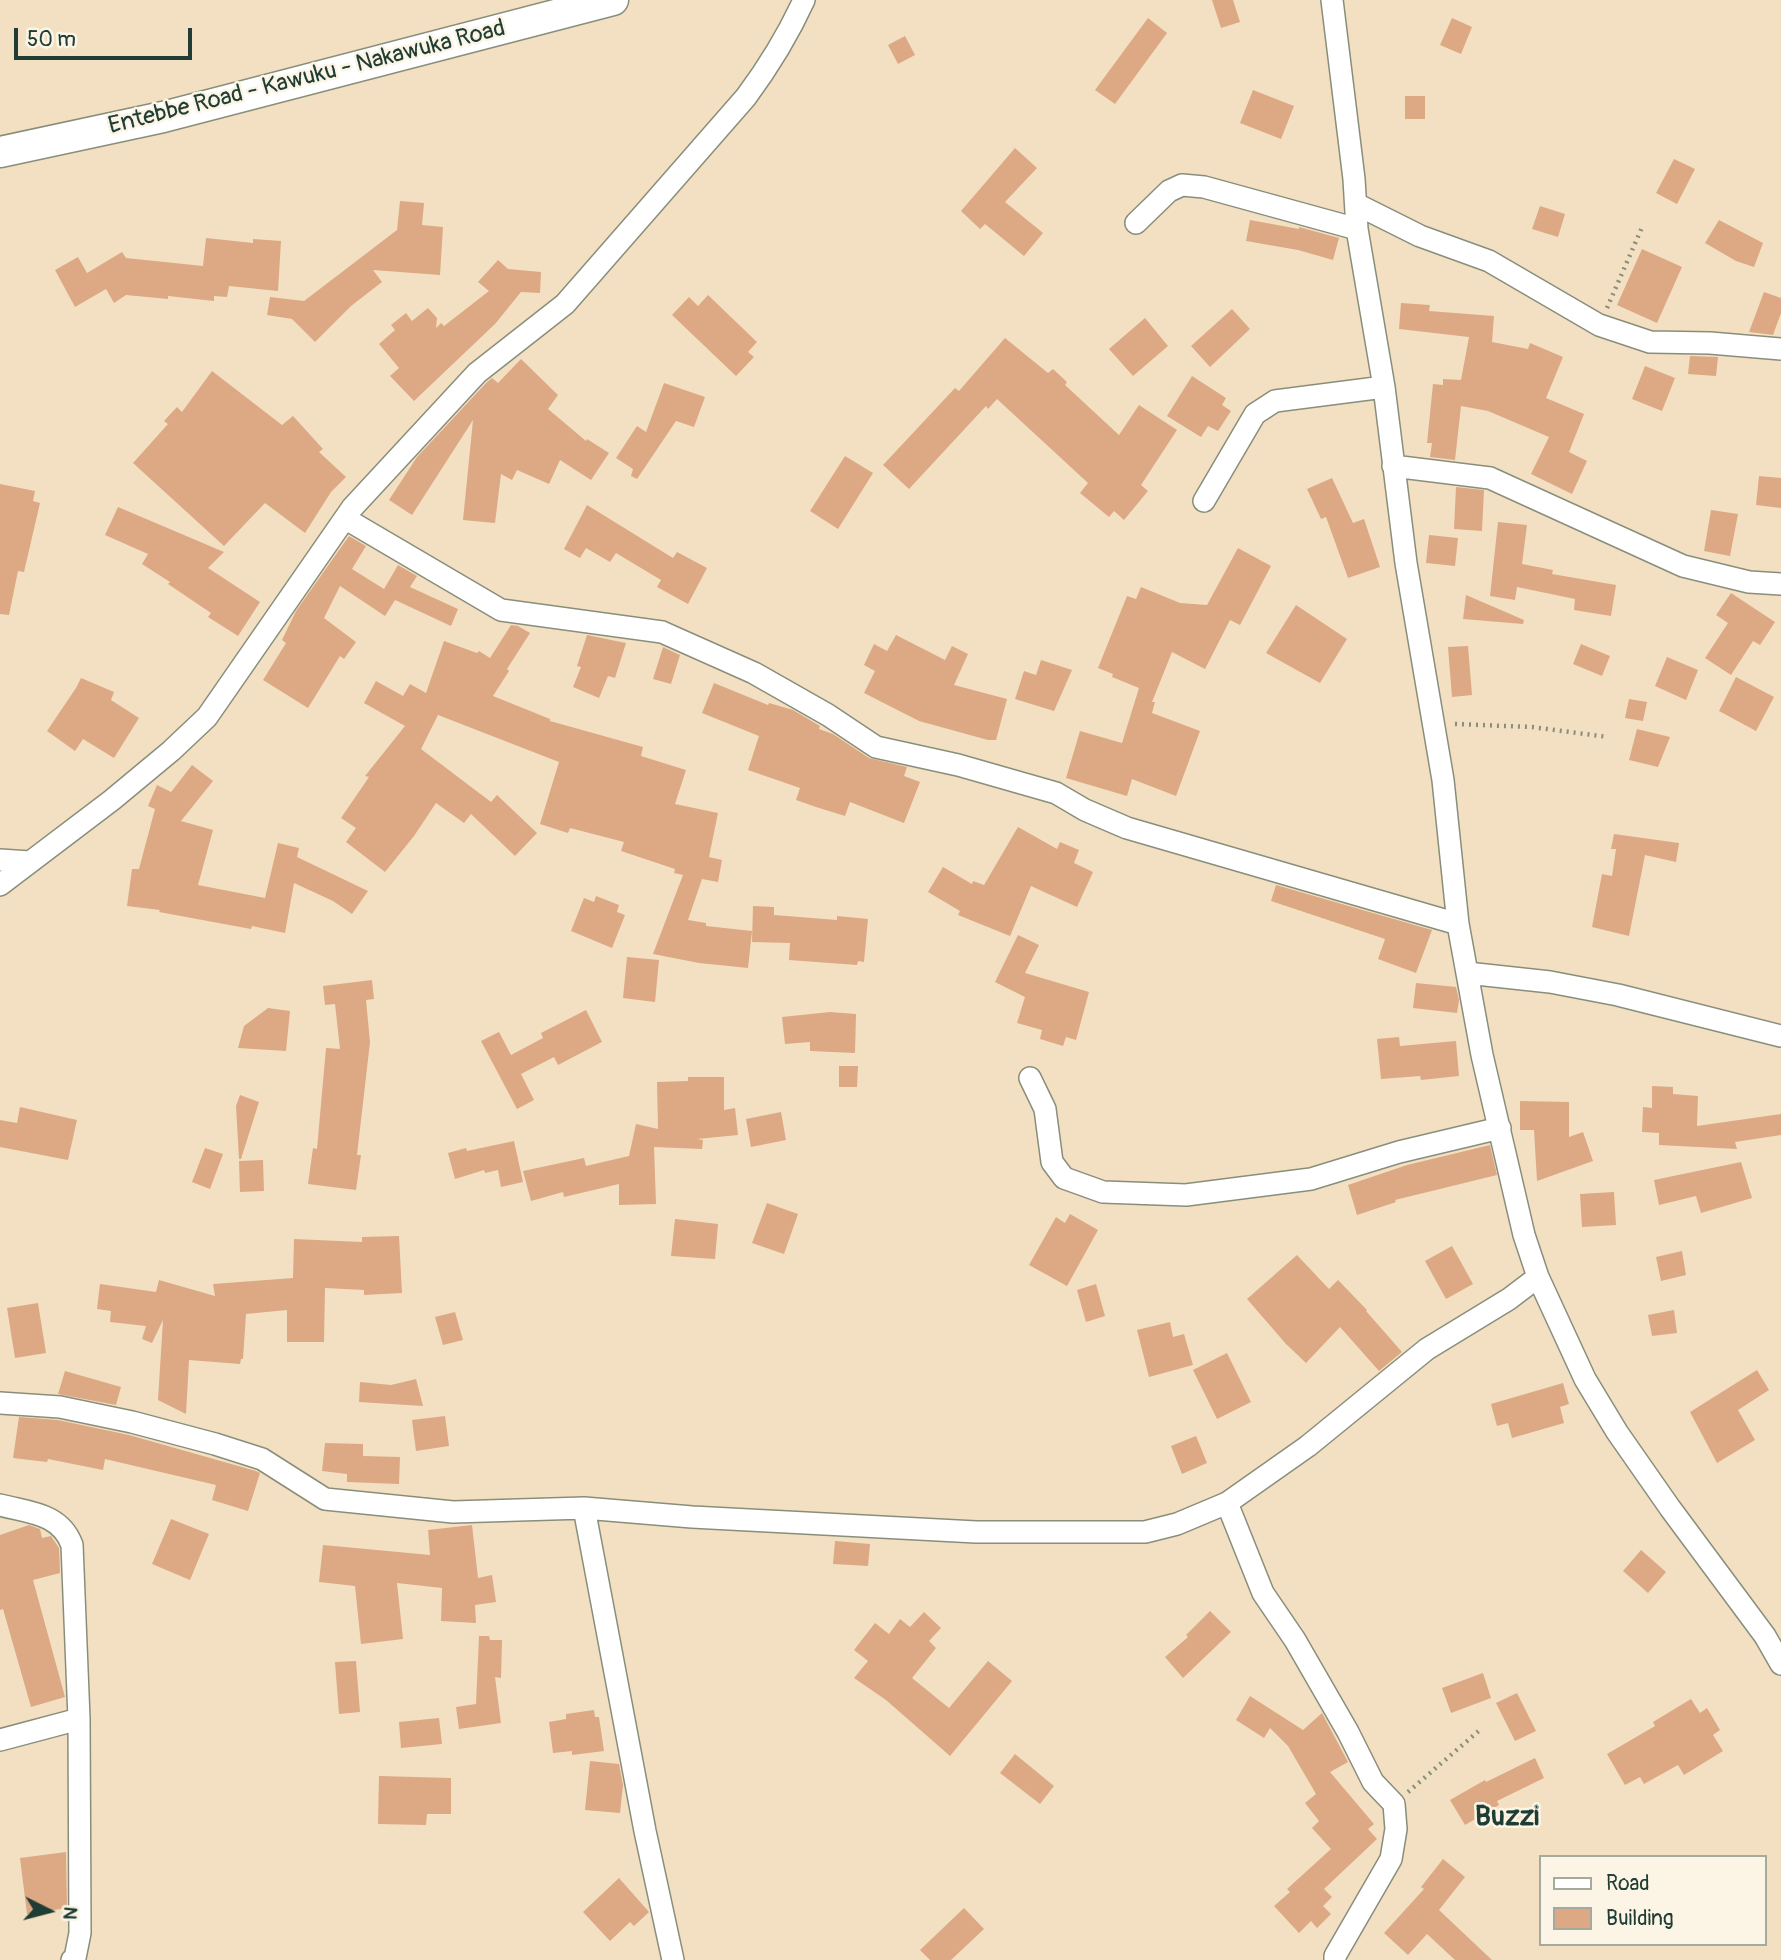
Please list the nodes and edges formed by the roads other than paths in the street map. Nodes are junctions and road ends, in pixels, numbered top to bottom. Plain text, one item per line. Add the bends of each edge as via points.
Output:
1 (612, 0) edge
2 (804, 0) edge
3 (1332, 0) edge
4 (0, 152) edge
5 (1356, 204) junction
6 (1136, 223) dead end
7 (1357, 229) junction
8 (1781, 348) edge
9 (1384, 387) junction
10 (1393, 466) junction
11 (1204, 501) dead end
12 (346, 519) junction
13 (1781, 584) edge
14 (0, 860) edge
15 (30, 862) junction
16 (0, 885) edge
17 (1458, 924) junction
18 (1467, 973) junction
19 (1781, 1036) edge
20 (1030, 1078) dead end
21 (1500, 1128) junction
22 (1538, 1277) junction
23 (0, 1403) edge
24 (1227, 1503) junction
25 (0, 1505) edge
26 (584, 1508) junction
27 (1773, 1634) edge
28 (1781, 1664) edge
29 (79, 1719) junction
30 (0, 1740) edge
31 (72, 1960) edge
32 (673, 1960) edge
33 (1335, 1960) edge

1 - 4 main road, Entebbe Road - Kawuku - Nakawuka Road via 163,117
2 - 12 street via 776,55 746,97 565,304 477,373
3 - 5 street
5 - 7 street
5 - 8 street via 1420,236 1489,261 1599,325 1650,342
6 - 7 street via 1182,185
7 - 9 street
9 - 10 street
9 - 11 street via 1275,401 1255,414
10 - 13 street via 1490,478 1683,566 1749,582
10 - 17 street via 1443,780
12 - 15 street via 207,717 112,800
12 - 17 street via 501,610 662,632 754,673 876,747 1056,793 1127,828
14 - 15 street
15 - 16 street
17 - 18 street
18 - 19 street via 1618,995
18 - 21 street
20 - 21 street via 1045,1109 1052,1162 1064,1178 1103,1192 1186,1195 1311,1178
21 - 22 street
22 - 24 street via 1427,1349 1308,1446
22 - 27 street via 1585,1378 1617,1432 1670,1508
23 - 26 street via 60,1407 215,1444 262,1459 324,1499 453,1512
24 - 26 street via 1145,1532 1079,1533 976,1532
24 - 33 street via 1263,1593 1295,1640 1373,1782 1394,1804 1391,1859
25 - 29 street via 47,1517 66,1530 72,1545
26 - 32 street
27 - 28 street
29 - 30 street
29 - 31 street via 80,1933

